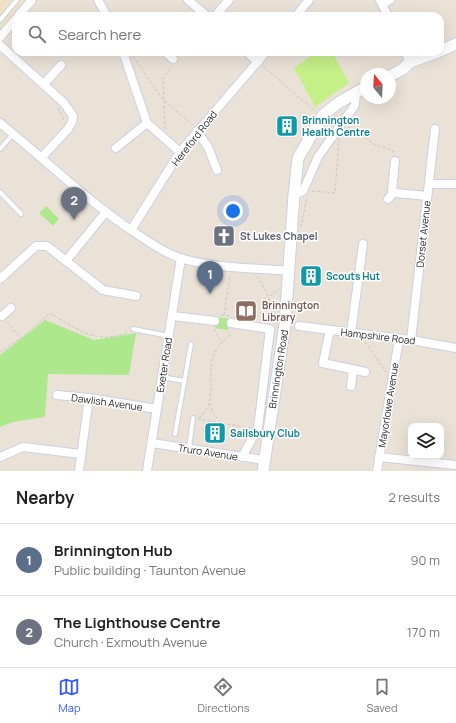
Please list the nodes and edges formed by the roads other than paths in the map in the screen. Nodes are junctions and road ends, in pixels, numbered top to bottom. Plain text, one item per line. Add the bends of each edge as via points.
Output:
1 (17, 0) edge
2 (31, 0) edge
3 (100, 0) edge
4 (188, 0) edge
5 (229, 0) edge
6 (309, 0) edge
7 (384, 1) edge
8 (21, 12) edge
9 (105, 12) edge
10 (202, 12) edge
11 (218, 12) edge
12 (299, 12) edge
13 (387, 12) edge
14 (0, 20) edge
15 (12, 23) edge
16 (8, 28) junction
17 (0, 38) edge
18 (456, 44) edge
19 (0, 46) edge
20 (444, 50) edge
21 (124, 56) edge
22 (170, 56) edge
23 (251, 56) edge
24 (263, 56) edge
25 (408, 57) edge
26 (173, 59) road end
27 (258, 62) junction
28 (61, 65) dead end
29 (396, 73) edge
30 (44, 84) junction
31 (360, 91) edge
32 (360, 92) edge
33 (0, 123) edge
34 (147, 123) junction
35 (435, 129) dead end
36 (197, 130) junction
37 (14, 134) junction
38 (116, 148) dead end
39 (0, 149) edge
40 (180, 152) junction
41 (42, 156) junction
42 (395, 161) road end
43 (217, 170) dead end
44 (429, 184) junction
45 (456, 184) edge
46 (0, 192) edge
47 (394, 192) junction
48 (294, 195) junction
49 (427, 196) junction
50 (388, 199) dead end
51 (105, 213) junction
52 (21, 214) dead end
53 (131, 230) junction
54 (363, 244) dead end
55 (181, 258) junction
56 (66, 261) junction
57 (289, 271) junction
58 (0, 279) edge
59 (136, 296) dead end
60 (11, 308) dead end
61 (1, 315) edge
62 (173, 316) junction
63 (215, 321) road end
64 (8, 322) road end
65 (231, 323) road end
66 (299, 326) dead end
67 (133, 330) road end
68 (330, 330) junction
69 (355, 333) junction
70 (169, 336) junction
71 (398, 339) junction
72 (412, 340) junction
73 (191, 344) dead end
74 (456, 348) edge
75 (353, 370) junction
76 (365, 372) dead end
77 (162, 377) junction
78 (184, 381) junction
79 (351, 386) dead end
80 (57, 395) dead end
81 (89, 398) junction
82 (157, 409) junction
83 (195, 418) road end
84 (175, 434) dead end
85 (152, 443) junction
86 (189, 448) junction
87 (81, 454) junction
88 (0, 457) edge
89 (242, 457) junction
90 (379, 457) junction
91 (455, 465) edge
92 (264, 466) edge
93 (79, 471) edge
94 (147, 471) edge
95 (377, 471) edge

1 - 14 lane
2 - 8 street
3 - 9 street
4 - 10 street
5 - 11 street
6 - 12 street
7 - 13 street
14 - 16 lane
15 - 16 street
16 - 17 street
18 - 20 street
19 - 30 street
21 - 34 street
22 - 26 street
23 - 27 street
24 - 27 street, Hereford Road
25 - 29 street via 403,69
27 - 36 street, Hereford Road
28 - 30 street
30 - 41 street via 70,109 73,116 68,129
31 - 48 street, Brinnington Road via 323,115 298,158
32 - 48 street, Brinnington Road via 355,105 318,157 304,190
33 - 37 street
34 - 38 street
34 - 40 street
35 - 44 street, Dorset Avenue
36 - 40 street, Hereford Road
36 - 43 street via 208,147
37 - 39 lane
37 - 41 street
40 - 53 street, Hereford Road
41 - 51 street
42 - 47 street via 392,190
44 - 45 street
44 - 49 street, Dorset Avenue
46 - 52 lane
47 - 49 street
47 - 50 street
48 - 57 street, Brinnington Road
49 - 72 street, Dorset Avenue
51 - 53 street
51 - 56 street
53 - 55 street via 165,252
54 - 69 street
55 - 57 street
55 - 62 street, Exeter Road
56 - 58 street via 47,246 36,246
56 - 59 street via 103,290
57 - 92 street, Brinnington Road via 285,324
60 - 61 street
61 - 64 street
62 - 63 street
62 - 70 street, Exeter Road
65 - 89 street via 270,329 258,428
66 - 68 street, Hampshire Road
67 - 70 lane
68 - 69 street, Hampshire Road
68 - 75 street via 322,363
69 - 71 street, Hampshire Road
70 - 77 street, Exeter Road
71 - 72 street, Hampshire Road
71 - 90 street, Mayorlowe Avenue
72 - 74 street, Hampshire Road
73 - 78 lane
75 - 76 street
75 - 79 street
77 - 78 lane
77 - 82 street, Exeter Road
78 - 84 lane
80 - 81 street, Dawlish Avenue
81 - 82 street, Dawlish Avenue
81 - 87 street
82 - 85 street, Exeter Road
83 - 86 lane
85 - 86 street, Truro Avenue
85 - 94 street, Exeter Road
86 - 89 street, Truro Avenue
87 - 88 street via 23,447
87 - 93 street
89 - 92 street, Truro Avenue
90 - 91 street
90 - 95 street, Mayorlowe Avenue

